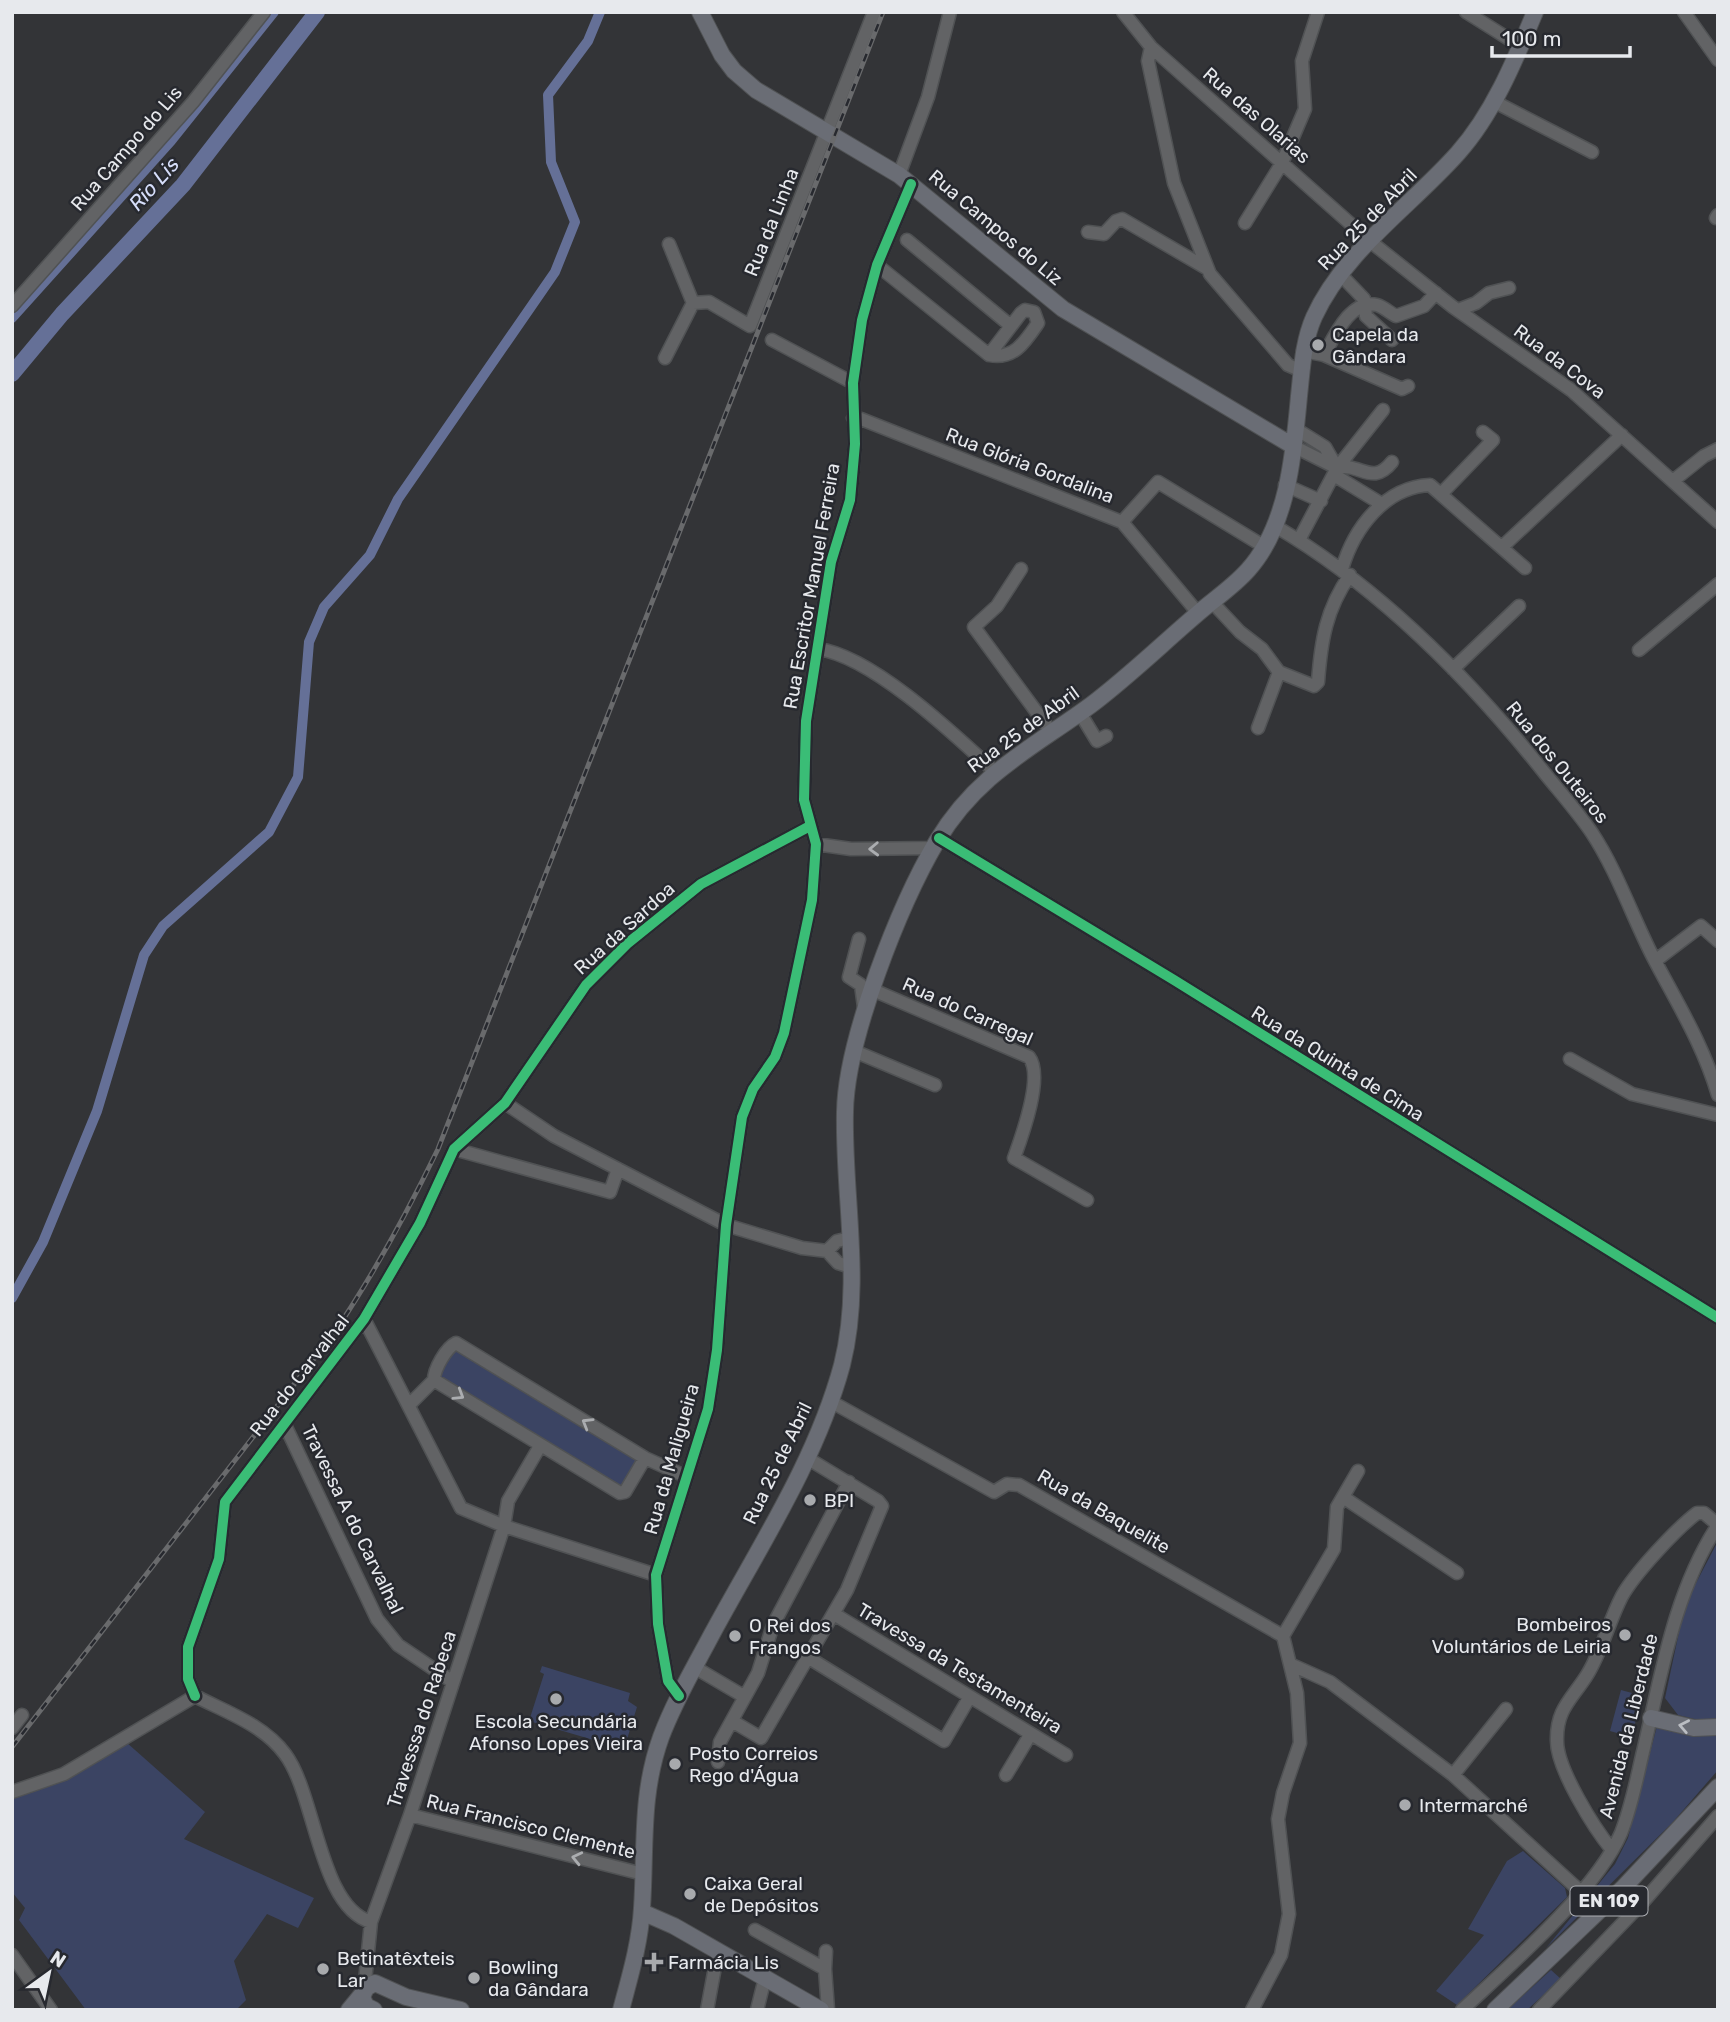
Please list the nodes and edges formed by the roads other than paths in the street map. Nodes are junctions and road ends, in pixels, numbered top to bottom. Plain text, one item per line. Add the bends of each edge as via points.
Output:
1 (264, 12) edge
2 (700, 12) edge
3 (874, 12) edge
4 (950, 12) edge
5 (1123, 12) edge
6 (1318, 12) edge
7 (1466, 12) edge
8 (1535, 12) edge
9 (1684, 12) edge
10 (1520, 46) junction
11 (1151, 47) junction
12 (1718, 60) edge
13 (1493, 101) junction
14 (827, 132) junction
15 (1592, 152) dead end
16 (1282, 163) junction
17 (905, 179) junction
18 (1245, 223) dead end
19 (1088, 232) dead end
20 (907, 240) dead end
21 (1371, 242) junction
22 (669, 244) dead end
23 (877, 265) junction
24 (1208, 269) junction
25 (1340, 274) junction
26 (1509, 288) dead end
27 (1436, 293) junction
28 (693, 303) junction
29 (12, 306) edge
30 (1365, 306) junction
31 (1458, 310) junction
32 (1011, 326) junction
33 (772, 340) dead end
34 (1392, 340) dead end
35 (1303, 351) junction
36 (989, 355) junction
37 (1324, 355) junction
38 (665, 358) dead end
39 (1302, 371) junction
40 (853, 383) junction
41 (1408, 386) dead end
42 (1383, 410) dead end
43 (853, 418) junction
44 (1296, 429) junction
45 (1483, 432) dead end
46 (1622, 435) junction
47 (1293, 446) junction
48 (1718, 449) edge
49 (1392, 462) dead end
50 (1335, 471) junction
51 (1674, 480) junction
52 (1285, 485) junction
53 (1441, 494) junction
54 (1321, 501) junction
55 (1380, 503) junction
56 (1122, 522) junction
57 (1718, 522) edge
58 (1275, 526) junction
59 (1299, 540) junction
60 (1265, 547) junction
61 (1502, 547) junction
62 (1525, 568) dead end
63 (1021, 569) dead end
64 (1346, 572) junction
65 (1718, 584) edge
66 (1212, 602) junction
67 (1519, 606) dead end
68 (1198, 613) junction
69 (818, 649) junction
70 (1639, 650) dead end
71 (1453, 669) junction
72 (1279, 672) junction
73 (1080, 713) junction
74 (1258, 728) dead end
75 (1052, 733) junction
76 (1106, 736) dead end
77 (994, 771) junction
78 (810, 826) junction
79 (936, 843) junction
80 (816, 844) junction
81 (859, 939) dead end
82 (1718, 941) edge
83 (1655, 961) junction
84 (873, 990) junction
85 (867, 1009) junction
86 (853, 1051) junction
87 (1570, 1059) dead end
88 (935, 1085) dead end
89 (1718, 1095) edge
90 (505, 1103) junction
91 (1718, 1115) edge
92 (453, 1149) junction
93 (618, 1169) junction
94 (1087, 1200) dead end
95 (726, 1226) junction
96 (850, 1238) junction
97 (827, 1251) junction
98 (851, 1266) junction
99 (1718, 1318) edge
100 (364, 1319) junction
101 (434, 1380) junction
102 (830, 1401) junction
103 (409, 1405) junction
104 (284, 1423) junction
105 (540, 1447) junction
106 (645, 1458) junction
107 (807, 1458) junction
108 (1358, 1471) dead end
109 (685, 1476) junction
110 (849, 1482) junction
111 (1343, 1497) junction
112 (1718, 1525) edge
113 (504, 1526) junction
114 (1457, 1573) dead end
115 (656, 1575) junction
116 (834, 1614) junction
117 (1283, 1636) junction
118 (809, 1658) junction
119 (1292, 1665) junction
120 (694, 1667) junction
121 (453, 1682) junction
122 (195, 1696) junction
123 (679, 1696) junction
124 (745, 1697) junction
125 (969, 1698) junction
126 (1506, 1709) dead end
127 (23, 1715) dead end
128 (1651, 1718) junction
129 (732, 1721) junction
130 (1718, 1727) edge
131 (12, 1728) edge
132 (1030, 1735) junction
133 (1066, 1755) dead end
134 (718, 1762) dead end
135 (1453, 1774) junction
136 (1006, 1775) dead end
137 (1718, 1787) edge
138 (12, 1792) edge
139 (410, 1815) junction
140 (1718, 1816) edge
141 (1612, 1850) junction
142 (643, 1874) junction
143 (1580, 1891) junction
144 (642, 1912) junction
145 (371, 1922) junction
146 (755, 1930) dead end
147 (718, 1951) junction
148 (826, 1951) dead end
149 (12, 1955) edge
150 (365, 1959) junction
151 (825, 1969) junction
152 (765, 1978) junction
153 (372, 2002) edge
154 (51, 2010) edge
155 (461, 2010) edge
156 (621, 2010) edge
157 (706, 2010) edge
158 (757, 2010) edge
159 (821, 2010) edge
160 (828, 2010) edge
161 (1252, 2010) edge
162 (1462, 2010) edge
163 (1495, 2010) edge
164 (1539, 2010) edge

1 - 29 street, Rua Campo do Lis via 177,122
2 - 14 main road, Rua Campos do Liz via 722,55 745,82
3 - 14 street, Rua da Linha
4 - 17 street, Rua Escritor Manuel Ferreira
5 - 11 street, Rua das Olarias
6 - 16 street via 1302,61 1306,109
7 - 10 street
8 - 10 main road, Rua 25 de Abril
9 - 12 street
10 - 13 main road, Rua 25 de Abril
11 - 16 street, Rua das Olarias
11 - 24 street via 1148,61 1174,183
13 - 15 street
13 - 21 main road, Rua 25 de Abril via 1465,146
14 - 17 main road, Rua Campos do Liz
14 - 28 street, Rua da Linha via 750,326 709,302
16 - 18 street
16 - 21 street, Rua das Olarias
17 - 23 street, Rua Escritor Manuel Ferreira
17 - 47 main road, Rua Campos do Liz via 1063,309
19 - 24 street via 1104,234 1122,219
20 - 32 street
21 - 25 main road, Rua 25 de Abril
21 - 27 street, Rua da Cova
22 - 28 street
23 - 36 street
23 - 40 street, Rua Escritor Manuel Ferreira via 862,320
24 - 39 street via 1288,365
25 - 30 street via 1364,299
25 - 35 main road, Rua 25 de Abril via 1317,311
26 - 31 street
27 - 30 street via 1424,306 1396,316 1378,305
27 - 31 street, Rua da Cova
28 - 38 street
30 - 34 street via 1366,317
30 - 37 street via 1352,313
31 - 46 street, Rua da Cova via 1571,390
32 - 36 street
32 - 36 street via 1025,310 1038,319 1015,352
33 - 40 street
35 - 37 street
35 - 39 main road, Rua 25 de Abril
37 - 41 street via 1402,389
39 - 44 main road, Rua 25 de Abril
40 - 43 street, Rua Escritor Manuel Ferreira
42 - 50 street
43 - 56 street, Rua Glória Gordalina
43 - 69 street, Rua Escritor Manuel Ferreira via 850,500 831,562
44 - 47 main road, Rua 25 de Abril
44 - 50 street via 1325,447
45 - 53 street via 1493,440
46 - 51 street, Rua da Cova
46 - 61 street
47 - 50 street
47 - 52 main road, Rua 25 de Abril
48 - 51 street
49 - 50 street via 1383,473 1344,466
50 - 54 street
50 - 55 street
51 - 57 street, Rua da Cova
52 - 54 street
52 - 58 main road, Rua 25 de Abril
53 - 55 street via 1430,485 1416,486
53 - 61 street
54 - 59 street
55 - 64 street via 1346,557
56 - 60 street via 1158,482
56 - 68 street, Rua Glória Gordalina
58 - 59 street, Rua dos Outeiros
58 - 60 main road, Rua 25 de Abril
59 - 64 street, Rua dos Outeiros
60 - 66 main road, Rua 25 de Abril via 1248,571
61 - 62 street
63 - 75 street via 997,606 974,627
64 - 71 street, Rua dos Outeiros
64 - 72 street via 1326,617 1318,682 1314,686
65 - 70 street
66 - 68 main road, Rua 25 de Abril
66 - 72 street via 1262,649
67 - 71 street
68 - 73 main road, Rua 25 de Abril via 1135,671
69 - 77 street via 840,654 911,697
69 - 78 street, Rua Escritor Manuel Ferreira via 803,753
71 - 83 street, Rua dos Outeiros via 1505,724 1593,834
72 - 74 street
73 - 75 main road, Rua 25 de Abril
73 - 76 street via 1097,741
75 - 77 main road, Rua 25 de Abril
77 - 79 main road, Rua 25 de Abril
78 - 80 street, Rua Escritor Manuel Ferreira
78 - 90 street, Rua da Sardoa via 701,884 620,951 570,1006
79 -> 80 street via 851,849
79 - 84 main road, Rua 25 de Abril
79 - 99 street, Rua da Quinta de Cima via 1174,980
80 - 95 street, Rua da Maligueira via 812,900 791,1007 775,1057 743,1117
81 - 85 street via 849,977 861,985
82 - 83 street via 1704,927 1697,927
83 - 89 street, Rua dos Outeiros via 1705,1052
84 - 85 main road, Rua 25 de Abril
84 - 94 street, Rua do Carregal via 1029,1057 1035,1072 1025,1127 1012,1162
85 - 86 main road, Rua 25 de Abril
86 - 88 street
86 - 96 main road, Rua 25 de Abril via 844,1119
87 - 91 street via 1632,1094
90 - 92 street, Rua do Carvalhal
90 - 93 street via 554,1136
92 - 93 street via 610,1192
92 - 100 street, Rua do Carvalhal via 420,1223
93 - 95 street
95 - 97 street
95 - 109 street, Rua da Maligueira via 710,1397
96 - 97 street via 836,1241
96 - 98 main road, Rua 25 de Abril
97 - 98 street via 838,1263
98 - 102 main road, Rua 25 de Abril via 850,1319
100 - 103 street
100 - 104 street, Rua do Carvalhal
101 - 103 street
101 -> 105 street
106 -> 101 street via 456,1343 434,1372
102 - 107 main road, Rua 25 de Abril
102 - 117 street, Rua da Baquelite via 994,1492 1007,1484 1019,1485
103 - 113 street via 461,1508
104 - 121 street, Travessa A do Carvalhal via 377,1619 398,1645
104 - 122 street, Rua do Carvalhal via 225,1502 219,1559 188,1647 188,1679
105 - 106 street via 623,1494
105 - 113 street, Travesssa do Rabeca via 508,1501
106 - 109 street
107 - 110 street
107 - 120 main road, Rua 25 de Abril
108 - 111 street
109 - 115 street, Rua da Maligueira
110 - 116 street via 881,1506
110 - 124 street via 773,1625 762,1663
111 - 114 street
111 - 117 street via 1337,1507 1334,1549
112 - 128 street, Avenida da Liberdade via 1680,1601
112 - 141 street via 1698,1513 1636,1575 1587,1675 1566,1701 1558,1754 1593,1827
113 - 115 street
113 - 121 street, Travesssa do Rabeca
115 - 123 street, Rua da Maligueira via 666,1670 670,1688
116 - 118 street
116 - 125 street, Travessa da Testamenteira
117 - 119 street
118 - 125 street via 944,1741
118 - 129 street via 761,1738
119 - 135 street via 1330,1682
119 - 161 street via 1300,1743 1278,1819 1288,1922 1281,1955
120 - 123 main road, Rua 25 de Abril
120 - 124 street
121 - 139 street, Travesssa do Rabeca
122 - 138 street via 64,1774
122 - 145 street via 258,1728 285,1754 338,1893 352,1912
123 - 142 main road, Rua 25 de Abril via 659,1742 652,1774
124 - 129 street
125 - 132 street, Travessa da Testamenteira
126 - 135 street
127 - 131 street
130 -> 128 main road via 1694,1728
128 - 141 street, Avenida da Liberdade via 1626,1819
129 - 134 street via 720,1742
132 - 133 street, Travessa da Testamenteira
132 - 136 street
135 - 143 street
137 - 163 main road, EN 109 via 1624,1887
142 -> 139 street, Rua Francisco Clemente
139 - 145 street, Travesssa do Rabeca
140 - 164 street
141 - 143 street, Avenida da Liberdade
142 - 144 main road, Rua 25 de Abril
143 - 162 street, Avenida da Liberdade
144 - 147 main road
144 - 156 main road, Rua 25 de Abril
145 - 150 street, Travesssa do Rabeca
146 - 151 street
147 - 152 main road
147 - 157 street
148 - 151 street
149 - 154 street
150 - 153 street
150 - 153 street, Travesssa do Rabeca
151 - 160 street
152 - 158 street
152 - 159 main road
153 - 155 main road via 406,1997

